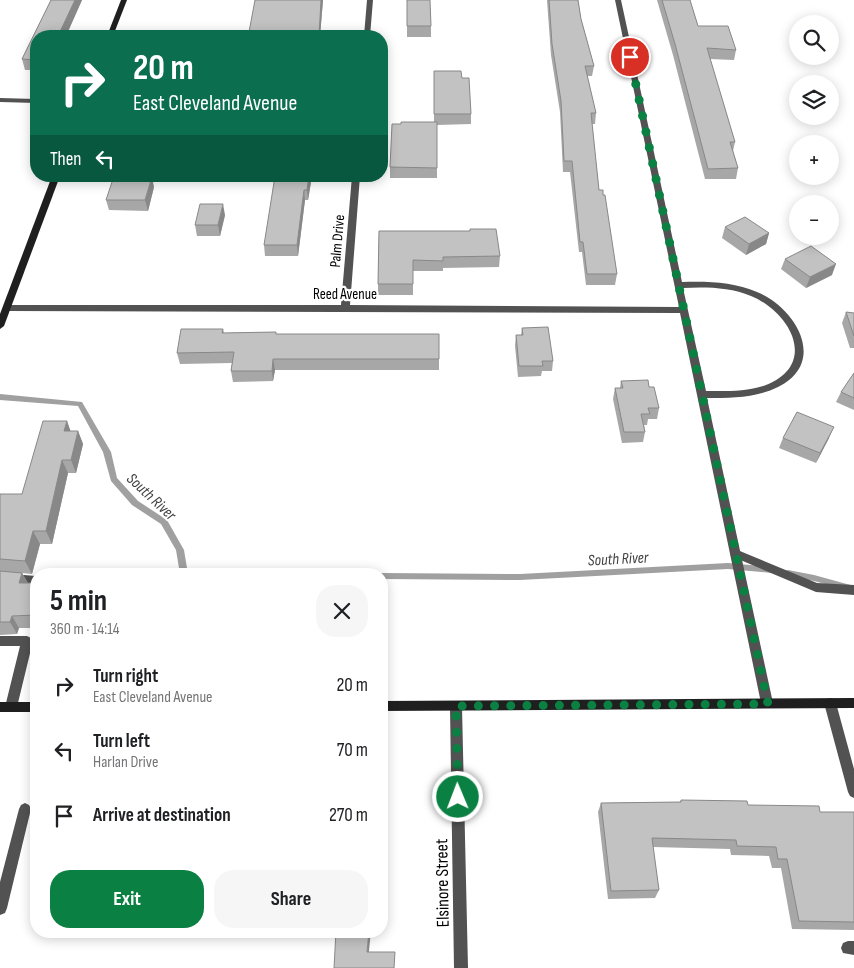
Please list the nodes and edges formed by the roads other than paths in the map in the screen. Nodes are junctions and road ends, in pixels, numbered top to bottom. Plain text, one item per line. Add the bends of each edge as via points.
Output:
1 (124, 0) edge
2 (370, 0) edge
3 (618, 0) edge
4 (112, 30) edge
5 (368, 30) edge
6 (0, 100) edge
7 (30, 101) edge
8 (54, 182) edge
9 (356, 182) edge
10 (678, 285) junction
11 (7, 308) junction
12 (346, 308) junction
13 (684, 310) junction
14 (0, 326) edge
15 (701, 395) junction
16 (735, 553) junction
17 (0, 576) edge
18 (30, 579) edge
19 (854, 590) edge
20 (30, 640) edge
21 (0, 641) edge
22 (30, 645) edge
23 (830, 703) junction
24 (854, 703) edge
25 (768, 704) junction
26 (30, 706) edge
27 (388, 706) edge
28 (456, 706) junction
29 (5, 707) edge
30 (854, 792) edge
31 (25, 809) dead end
32 (0, 908) edge
33 (461, 968) edge

1 - 4 main road
2 - 5 street
3 - 10 street
6 - 7 street
8 - 11 main road
9 - 12 street, Palm Drive
10 - 13 street
10 - 15 street via 737,288 756,295 782,313 800,342 797,365 775,385 757,391
11 - 12 street, Reed Avenue
11 - 14 main road
12 - 13 street, Reed Avenue
13 - 15 street
15 - 16 street
16 - 19 street via 816,587
16 - 25 street
17 - 18 street
20 - 21 street
22 - 29 street
23 - 24 main road
23 - 25 main road
23 - 30 street
25 - 28 main road
26 - 29 main road
27 - 28 main road
28 - 33 street, Elsinore Street
31 - 32 street

